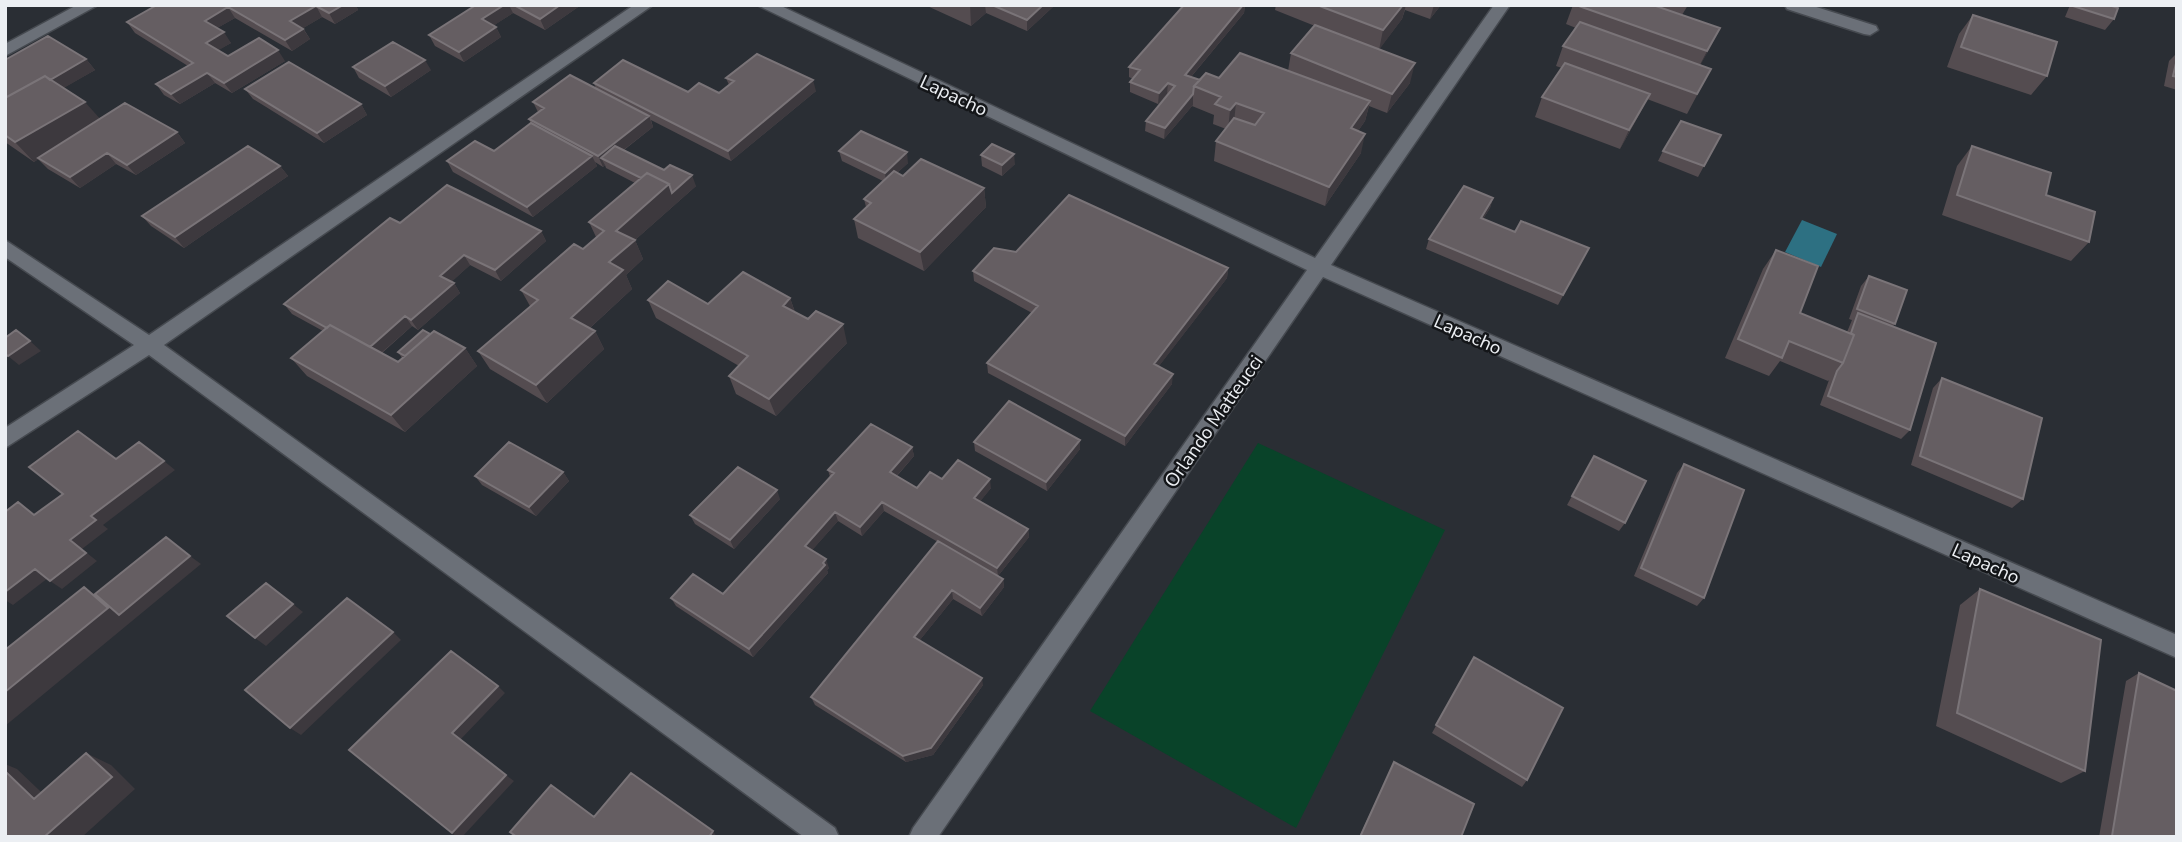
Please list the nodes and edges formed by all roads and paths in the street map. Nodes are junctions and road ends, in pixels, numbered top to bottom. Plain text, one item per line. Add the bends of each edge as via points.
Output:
1 (90, 5) edge
2 (645, 5) edge
3 (765, 5) edge
4 (1502, 5) edge
5 (1793, 5) edge
6 (1870, 30) dead end
7 (5, 51) edge
8 (5, 247) edge
9 (1320, 268) junction
10 (149, 345) junction
11 (5, 439) edge
12 (2177, 647) edge
13 (826, 837) edge
14 (922, 837) edge

1 - 7 street
2 - 10 street
3 - 9 street, Lapacho
4 - 9 street, Orlando Matteucci
5 - 6 street
8 - 10 street
9 - 12 street, Lapacho
9 - 14 street, Orlando Matteucci
10 - 11 street
10 - 13 street

